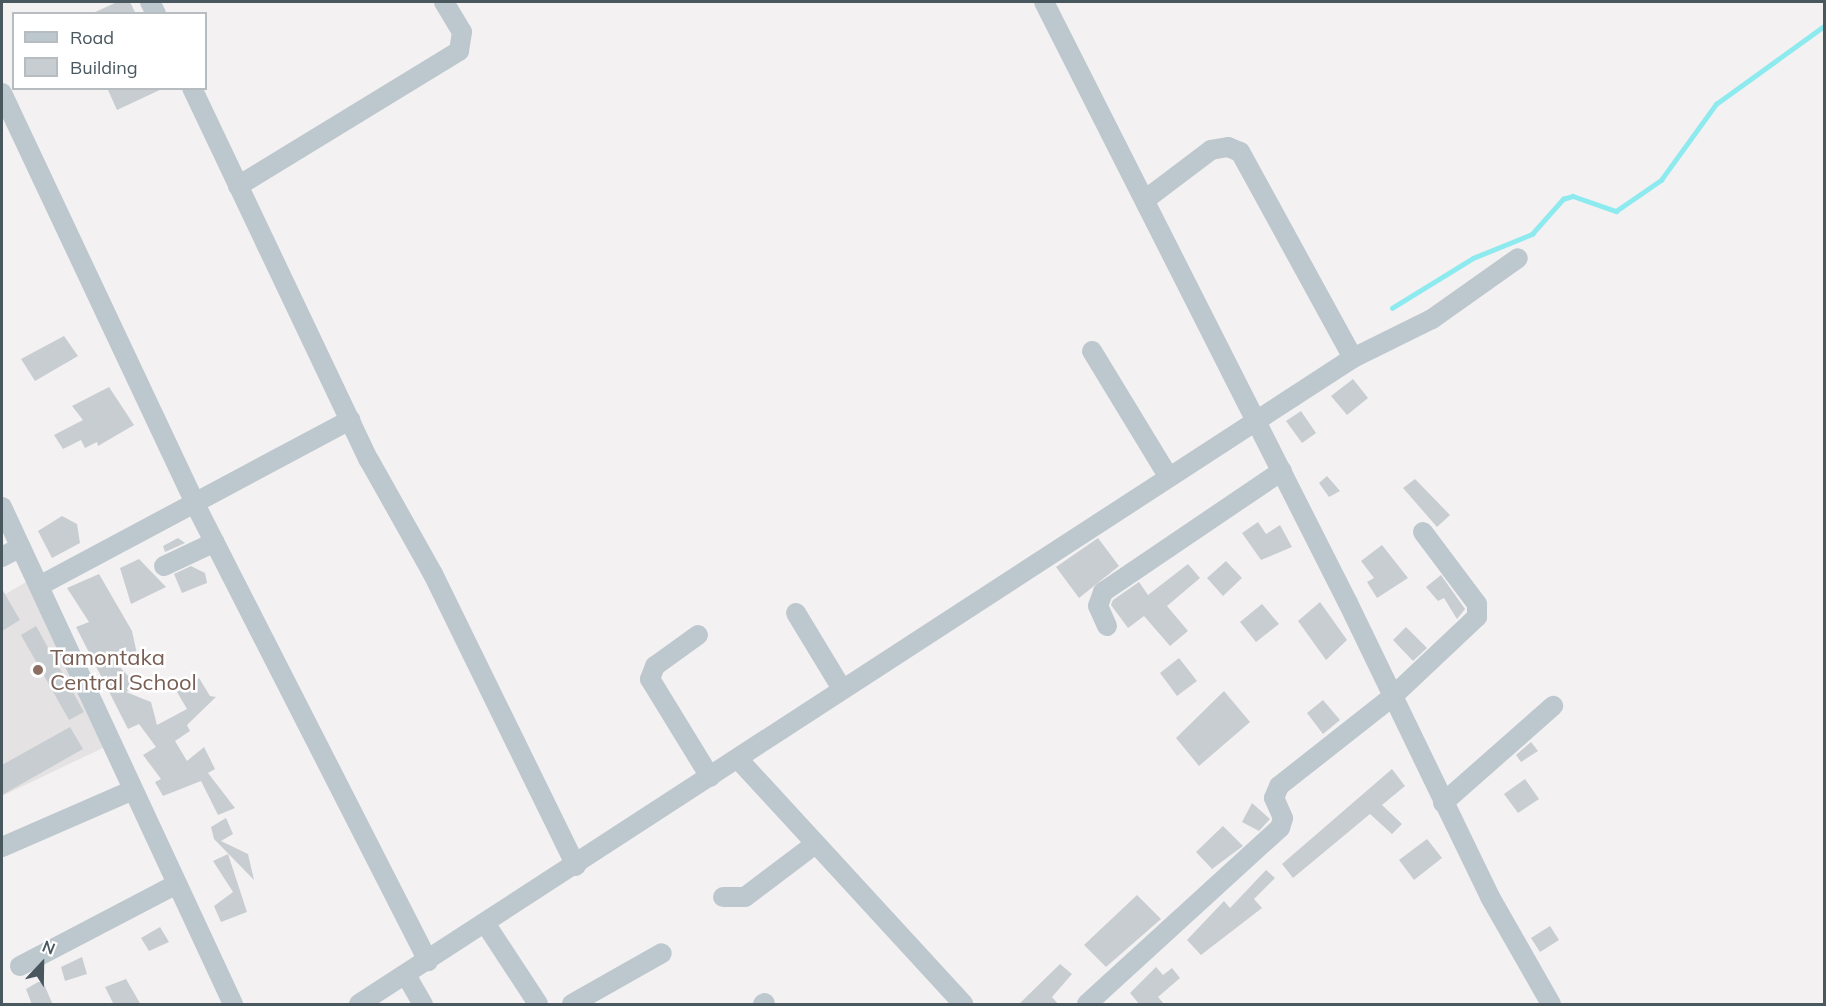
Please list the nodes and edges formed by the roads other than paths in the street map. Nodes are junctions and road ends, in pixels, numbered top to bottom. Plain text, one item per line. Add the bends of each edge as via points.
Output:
1 (444, 2) edge
2 (1044, 2) edge
3 (193, 90) edge
4 (2, 93) edge
5 (238, 186) junction
6 (1145, 200) junction
7 (1518, 258) dead end
8 (1092, 351) dead end
9 (1353, 358) junction
10 (1256, 418) junction
11 (350, 420) junction
12 (1282, 471) junction
13 (1168, 476) junction
14 (196, 506) junction
15 (2, 507) edge
16 (1423, 532) dead end
17 (215, 542) junction
18 (21, 548) junction
19 (2, 557) edge
20 (164, 566) dead end
21 (39, 586) junction
22 (796, 613) dead end
23 (1107, 626) dead end
24 (698, 635) dead end
25 (843, 689) junction
26 (1392, 697) junction
27 (1553, 706) dead end
28 (738, 759) junction
29 (710, 777) junction
30 (131, 791) junction
31 (1443, 803) junction
32 (815, 844) junction
33 (2, 846) edge
34 (576, 866) junction
35 (175, 885) junction
36 (723, 897) dead end
37 (487, 926) junction
38 (662, 953) dead end
39 (428, 961) junction
40 (20, 966) dead end
41 (406, 975) junction
42 (225, 1001) edge
43 (360, 1005) edge
44 (423, 1005) edge
45 (538, 1005) edge
46 (572, 1005) edge
47 (963, 1005) edge
48 (1087, 1005) edge
49 (1551, 1005) edge

1 - 5 street via 462,32 459,51
2 - 6 street
3 - 5 street
4 - 14 street
5 - 11 street
6 - 9 street via 1211,150 1228,147 1240,152
6 - 10 street
7 - 9 street via 1432,319
8 - 13 street
9 - 10 street
10 - 12 street
10 - 13 street
11 - 14 street
11 - 34 street via 433,574
12 - 23 street via 1107,588 1098,600
12 - 26 street
13 - 25 street
14 - 17 street
14 - 21 street
15 - 18 street
16 - 26 street via 1479,613
17 - 20 street
17 - 39 street
18 - 19 street
18 - 21 street
21 - 30 street
22 - 25 street
24 - 29 street via 655,666 650,679
25 - 28 street
26 - 31 street
26 - 48 street via 1279,786 1274,798 1283,818 1280,828
27 - 31 street
28 - 29 street
28 - 32 street
29 - 34 street
30 - 33 street
30 - 35 street
31 - 49 street
32 - 36 street via 745,897
32 - 47 street
34 - 37 street
35 - 40 street
35 - 42 street
37 - 39 street
37 - 45 street
38 - 46 street
39 - 41 street
41 - 43 street
41 - 44 street

